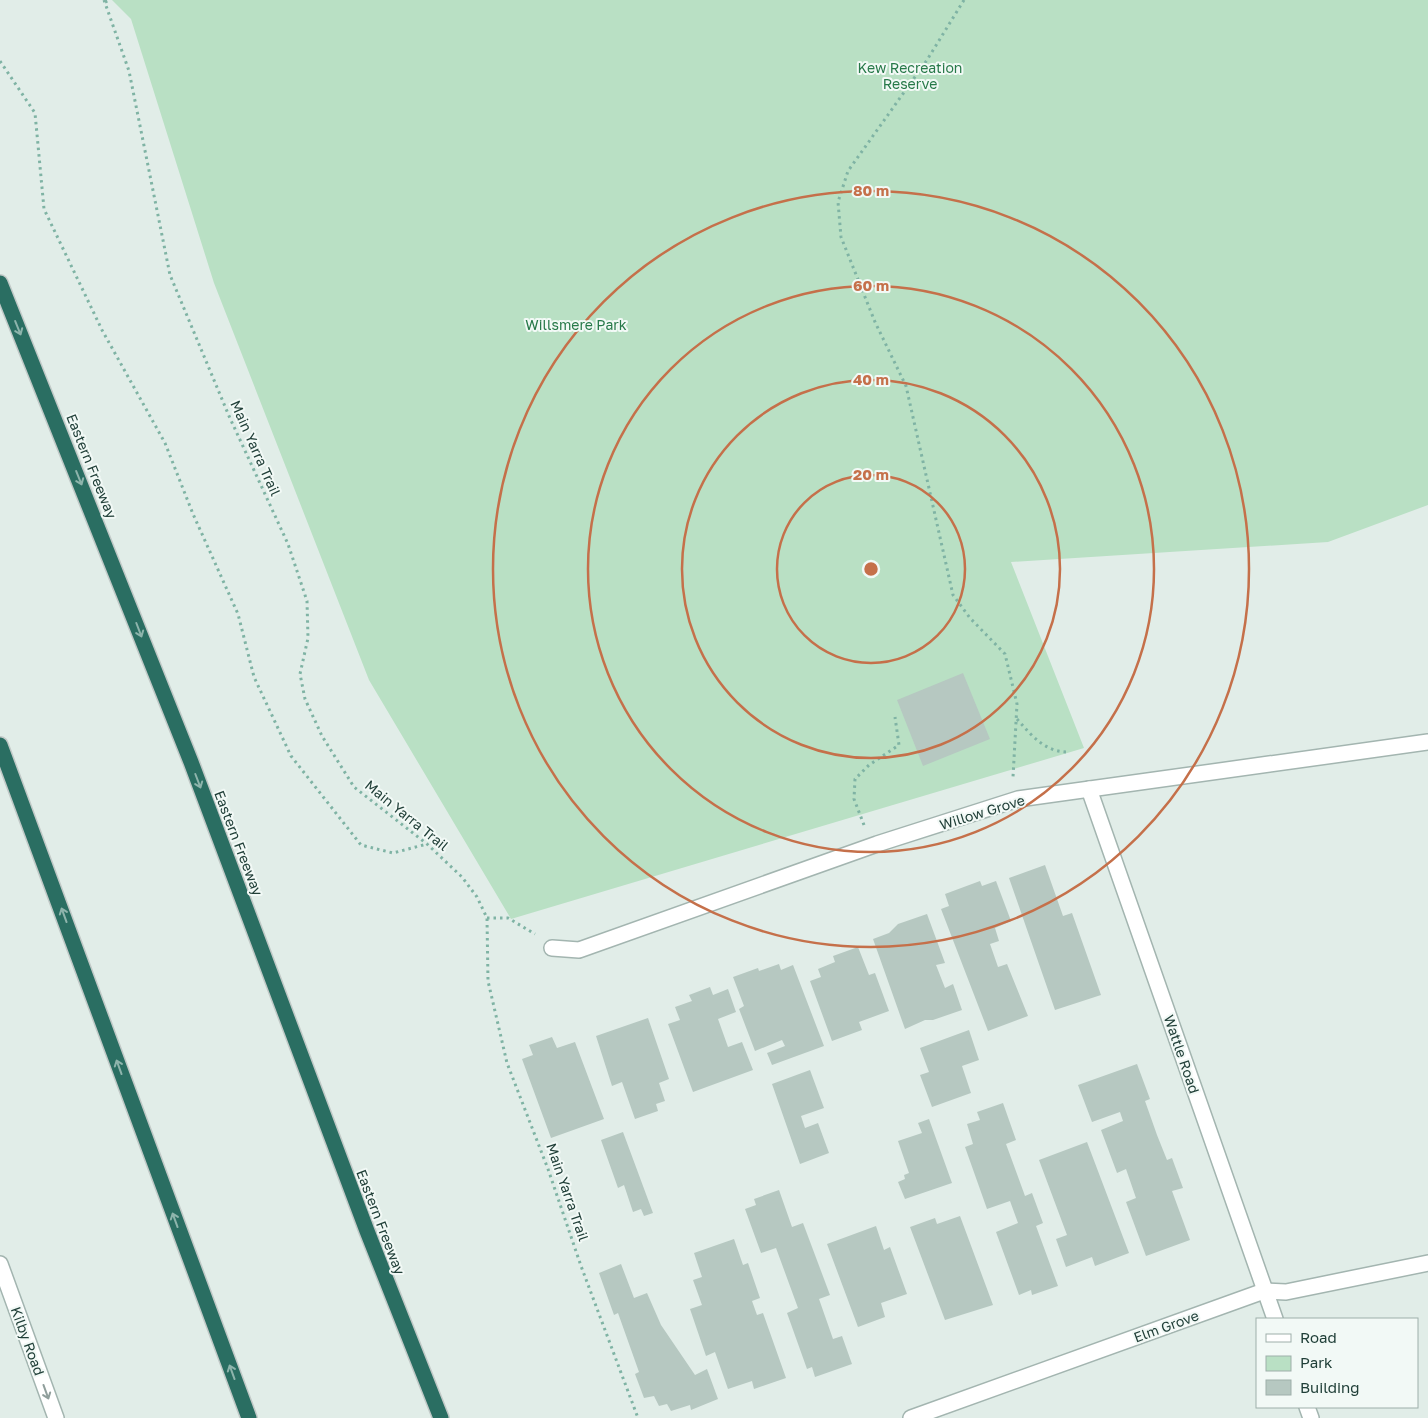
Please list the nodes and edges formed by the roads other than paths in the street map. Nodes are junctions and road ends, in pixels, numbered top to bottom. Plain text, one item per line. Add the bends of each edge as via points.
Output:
1 (0, 283) edge
2 (1428, 742) edge
3 (0, 745) edge
4 (1090, 789) junction
5 (552, 948) road end
6 (1428, 1263) edge
7 (0, 1264) edge
8 (1264, 1291) junction
9 (1275, 1318) edge
10 (56, 1418) edge
11 (249, 1418) edge
12 (441, 1418) edge
13 (911, 1418) edge

1 -> 12 highway, Eastern Freeway via 191,762 367,1231
2 - 4 street, Willow Grove
11 -> 3 highway
4 - 5 street, Willow Grove via 1018,799 877,844 579,950
4 - 8 street, Wattle Road
6 - 8 street, Elm Grove via 1286,1292
7 -> 10 street, Kilby Road
8 - 9 street, Wattle Road
8 - 13 street, Elm Grove

